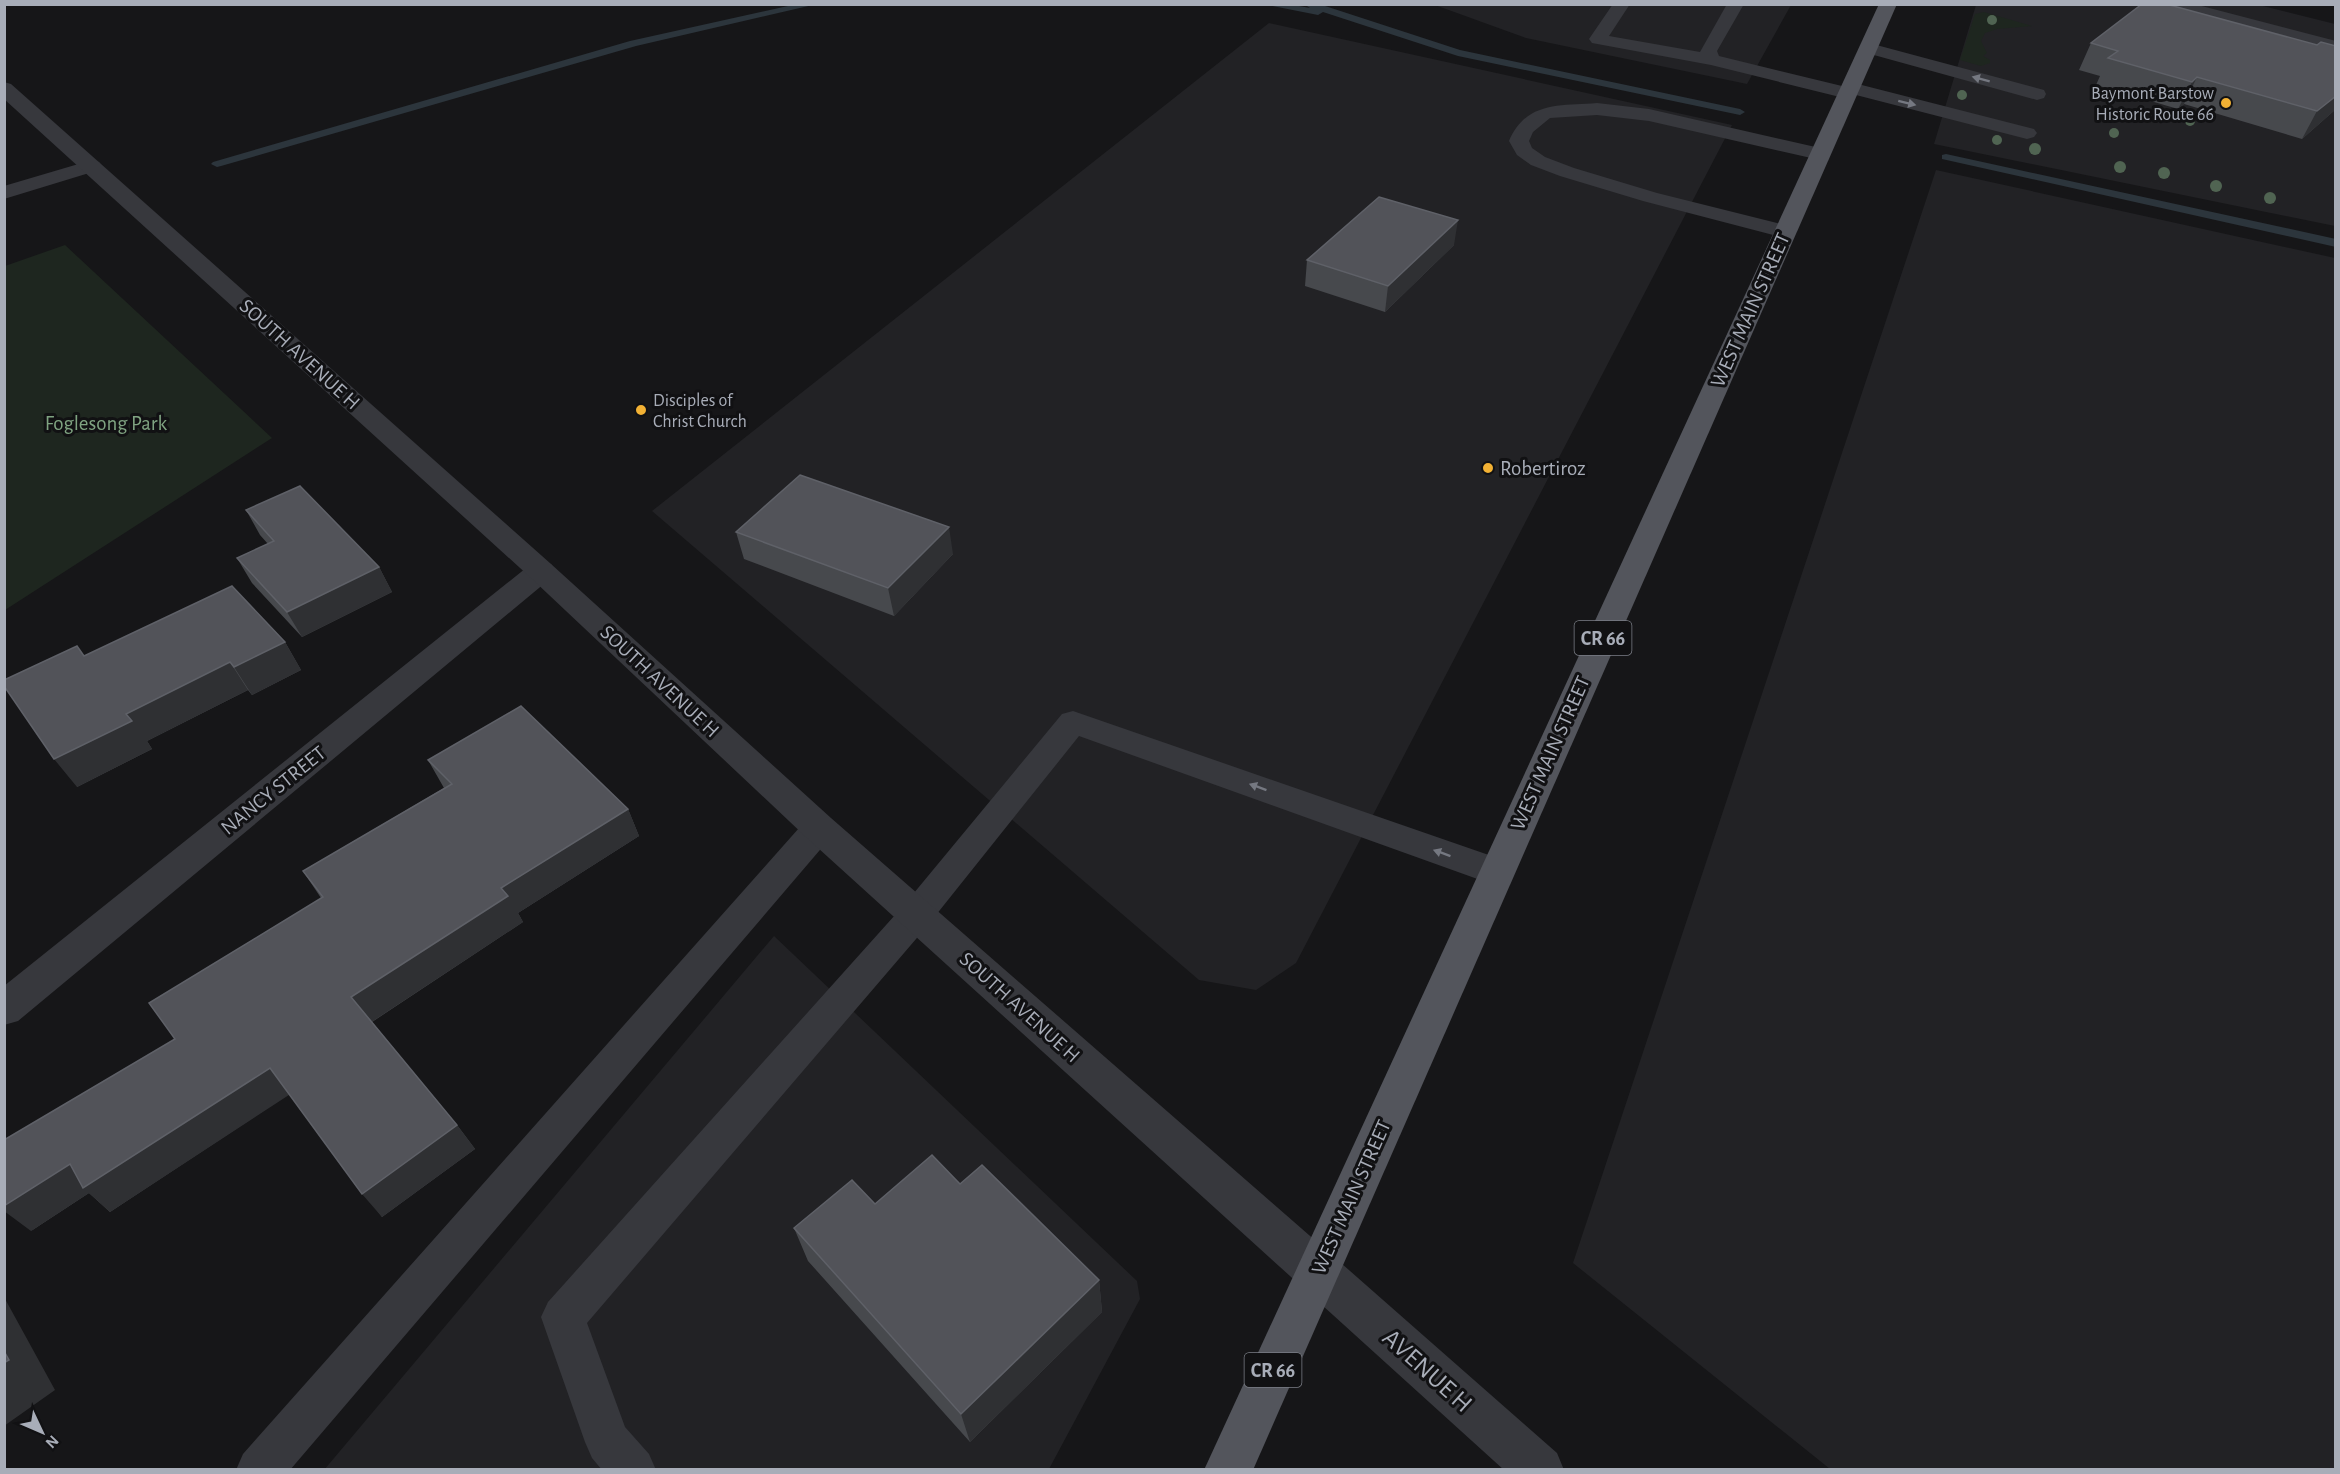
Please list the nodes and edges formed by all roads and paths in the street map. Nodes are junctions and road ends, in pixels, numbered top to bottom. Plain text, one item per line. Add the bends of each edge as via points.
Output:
1 (1622, 4) edge
2 (1714, 4) edge
3 (1888, 4) edge
4 (2172, 4) edge
5 (1735, 6) edge
6 (2336, 47) edge
7 (1869, 48) junction
8 (1711, 60) junction
9 (4, 88) edge
10 (1849, 91) junction
11 (2037, 94) dead end
12 (2027, 133) dead end
13 (1820, 154) junction
14 (92, 166) junction
15 (4, 193) edge
16 (1785, 232) junction
17 (541, 571) junction
18 (819, 828) junction
19 (1497, 872) junction
20 (916, 915) junction
21 (4, 1009) edge
22 (1317, 1271) junction
23 (259, 1470) edge
24 (633, 1470) edge
25 (1228, 1470) edge
26 (1540, 1470) edge

1 - 8 lane via 1598,39
2 - 5 lane
3 - 7 main road, WEST MAIN STREET / CR 66
4 - 6 lane
5 - 8 lane via 1707,51
7 - 10 main road, WEST MAIN STREET / CR 66
11 -> 7 lane
8 - 10 lane
9 - 14 street, SOUTH AVENUE H
10 -> 12 lane
10 - 13 main road, WEST MAIN STREET / CR 66
13 - 16 main road, WEST MAIN STREET / CR 66
13 - 16 lane via 1649,115 1597,109 1545,114 1524,129 1519,141 1524,151 1538,161 1567,172
14 - 15 lane
14 - 17 street, SOUTH AVENUE H
16 - 19 main road, WEST MAIN STREET / CR 66
17 - 18 street, SOUTH AVENUE H
17 - 21 street, NANCY STREET
18 - 20 street, SOUTH AVENUE H
18 - 23 lane
19 -> 20 lane via 1073,722
19 - 22 main road, WEST MAIN STREET / CR 66
20 - 22 street, SOUTH AVENUE H
20 - 24 lane via 563,1317 608,1442
22 - 25 main road, WEST MAIN STREET / CR 66
22 - 26 street, AVENUE H

